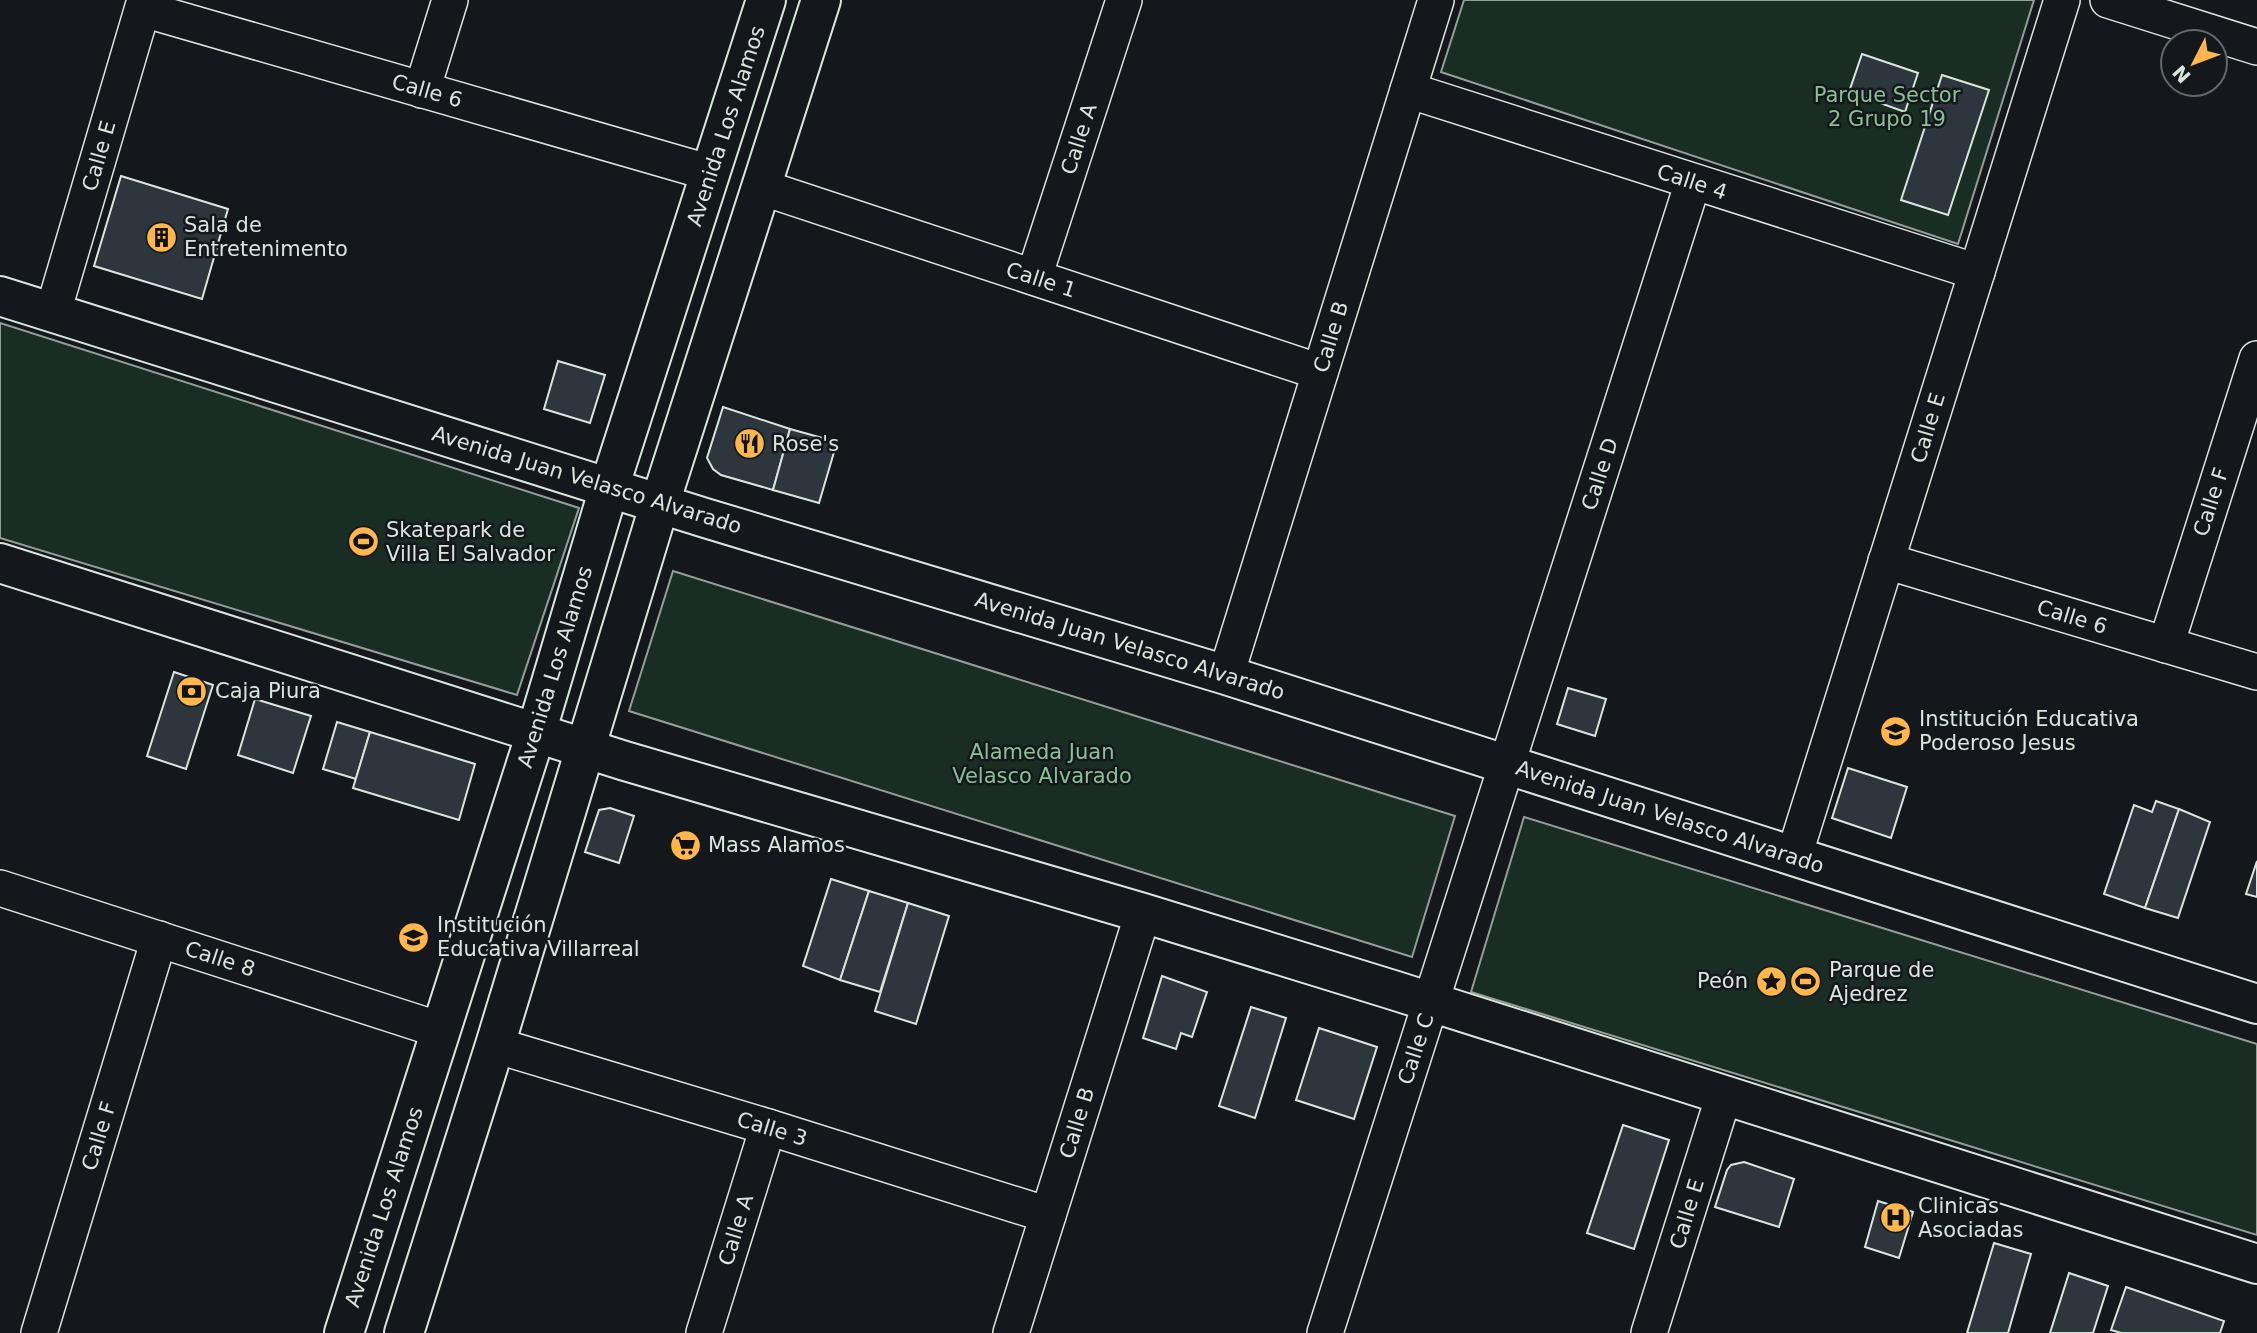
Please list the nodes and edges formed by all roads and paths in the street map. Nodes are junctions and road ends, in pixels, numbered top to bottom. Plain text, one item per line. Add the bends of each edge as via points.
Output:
1 (450, 0) edge
2 (766, 0) edge
3 (821, 0) edge
4 (1124, 0) edge
5 (1436, 0) edge
6 (2062, 0) edge
7 (2108, 0) edge
8 (144, 4) edge
9 (2257, 47) edge
10 (422, 90) junction
11 (1408, 90) junction
12 (711, 173) junction
13 (1693, 182) junction
14 (761, 187) junction
15 (1977, 272) junction
16 (1034, 277) junction
17 (0, 296) edge
18 (53, 312) junction
19 (2257, 359) edge
20 (1320, 372) junction
21 (609, 488) junction
22 (660, 503) junction
23 (1886, 561) junction
24 (0, 563) edge
25 (2166, 645) junction
26 (2257, 672) edge
27 (1226, 675) junction
28 (536, 733) junction
29 (586, 748) junction
30 (1507, 765) junction
31 (1794, 856) junction
32 (0, 888) edge
33 (1143, 913) junction
34 (159, 939) junction
35 (1431, 1002) junction
36 (2257, 1004) edge
37 (440, 1030) junction
38 (495, 1045) junction
39 (1724, 1095) junction
40 (768, 1127) junction
41 (1048, 1216) junction
42 (2257, 1264) edge
43 (39, 1333) edge
44 (344, 1333) edge
45 (404, 1333) edge
46 (704, 1333) edge
47 (1011, 1333) edge
48 (1325, 1333) edge
49 (1649, 1333) edge

1 - 10 street
2 - 12 main road, Avenida Los Alamos
3 - 14 main road
4 - 16 street, Calle A
5 - 11 street, Calle B
6 - 15 street, Calle E
7 - 9 street
8 - 10 street, Calle 6
8 - 18 street, Calle E
10 - 12 street, Calle 6
11 - 13 street, Calle 4
11 - 20 street, Calle B
12 - 21 main road, Avenida Los Alamos
13 - 15 street, Calle 4
13 - 30 street, Calle D
14 - 16 street, Calle 1
14 - 22 main road
15 - 23 street, Calle E
16 - 20 street, Calle 1
17 - 18 main road, Avenida Juan Velasco Alvarado
18 - 21 main road, Avenida Juan Velasco Alvarado
19 - 25 street, Calle F
20 - 27 street, Calle B
21 - 22 main road, Avenida Juan Velasco Alvarado
21 - 28 main road, Avenida Los Alamos
22 - 27 main road, Avenida Juan Velasco Alvarado
22 - 29 main road
23 - 25 street, Calle 6
23 - 31 street, Calle E
24 - 28 main road
25 - 26 street, Calle 6
27 - 30 main road, Avenida Juan Velasco Alvarado
28 - 29 main road
28 - 37 main road, Avenida Los Alamos
29 - 33 main road
29 - 38 main road
30 - 31 main road, Avenida Juan Velasco Alvarado
30 - 35 street, Calle C
31 - 36 main road, Avenida Juan Velasco Alvarado
32 - 34 street, Calle 8
33 - 35 main road
33 - 41 street, Calle B
34 - 37 street, Calle 8
34 - 43 street, Calle F
35 - 39 main road
35 - 48 street, Calle C
37 - 44 main road, Avenida Los Alamos
38 - 40 street, Calle 3
38 - 45 main road
39 - 42 main road
39 - 49 street, Calle E
40 - 41 street, Calle 3
40 - 46 street, Calle A
41 - 47 street, Calle B

